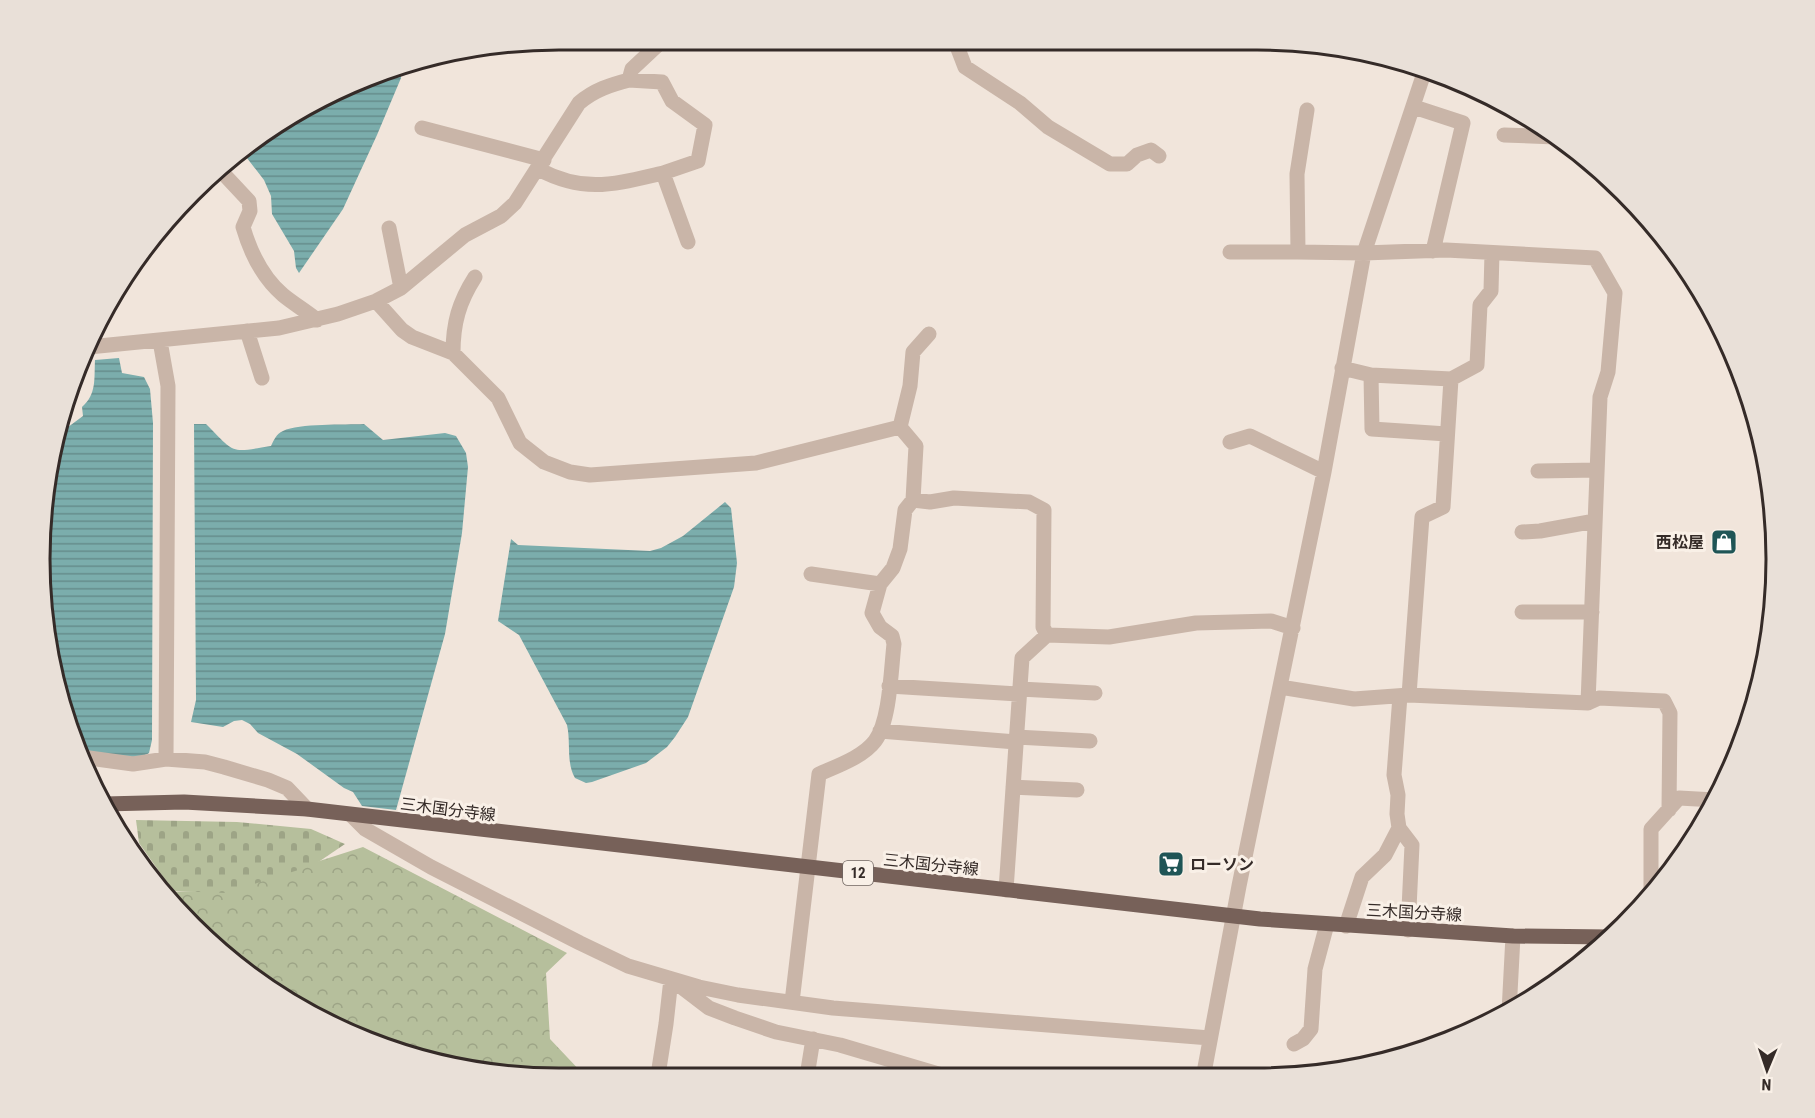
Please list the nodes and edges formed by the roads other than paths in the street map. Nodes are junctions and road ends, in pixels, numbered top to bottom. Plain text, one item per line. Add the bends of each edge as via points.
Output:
1 (652, 50) edge
2 (958, 50) edge
3 (1423, 78) edge
4 (628, 80) junction
5 (1414, 107) junction
6 (1307, 110) dead end
7 (422, 129) dead end
8 (1504, 135) dead end
9 (1540, 136) edge
10 (1159, 156) dead end
11 (541, 165) junction
12 (663, 173) junction
13 (224, 175) edge
14 (389, 228) dead end
15 (688, 243) dead end
16 (1433, 250) junction
17 (1230, 252) dead end
18 (1298, 252) junction
19 (1364, 253) junction
20 (1492, 253) junction
21 (475, 277) dead end
22 (401, 288) junction
23 (376, 301) junction
24 (317, 320) junction
25 (247, 331) junction
26 (929, 334) dead end
27 (160, 341) junction
28 (96, 346) edge
29 (453, 353) junction
30 (1342, 368) junction
31 (1371, 375) junction
32 (262, 378) dead end
33 (1451, 379) junction
34 (900, 428) junction
35 (1447, 435) junction
36 (1230, 442) dead end
37 (1597, 470) junction
38 (1538, 471) dead end
39 (1324, 472) junction
40 (913, 500) junction
41 (1595, 521) junction
42 (1522, 532) dead end
43 (811, 574) dead end
44 (880, 584) junction
45 (1522, 612) dead end
46 (1592, 612) junction
47 (1293, 628) junction
48 (1047, 635) junction
49 (889, 686) junction
50 (1280, 687) junction
51 (1019, 692) junction
52 (1095, 693) dead end
53 (1405, 696) junction
54 (1588, 704) junction
55 (880, 731) junction
56 (1016, 739) junction
57 (1090, 741) dead end
58 (90, 758) edge
59 (166, 759) junction
60 (1013, 787) junction
61 (1077, 790) dead end
62 (1705, 799) edge
63 (113, 804) edge
64 (307, 809) junction
65 (1669, 810) junction
66 (352, 816) junction
67 (1399, 828) junction
68 (807, 868) junction
69 (1651, 880) edge
70 (1006, 890) junction
71 (1234, 916) junction
72 (1327, 924) junction
73 (1346, 926) junction
74 (1408, 930) junction
75 (1513, 936) junction
76 (1597, 937) edge
77 (670, 979) junction
78 (1510, 1001) edge
79 (792, 1002) junction
80 (1210, 1038) junction
81 (813, 1039) junction
82 (1294, 1044) dead end
83 (659, 1068) edge
84 (808, 1068) edge
85 (918, 1068) edge
86 (1205, 1068) edge

1 - 4 street via 632,69
2 - 10 street via 965,67 1020,103 1048,127 1110,164 1127,164 1151,150
3 - 5 street
4 - 11 street via 605,86 579,103
4 - 12 street via 662,81 672,101 705,125 698,161
5 - 16 street via 1463,123
5 - 19 street
6 - 18 street via 1297,174
7 - 11 street
8 - 9 street
11 - 12 street via 557,179 591,186
11 - 22 street via 501,216 465,235
12 - 15 street
13 - 24 street via 249,201 250,212 243,227 262,270 281,293
14 - 22 street
16 - 19 street
16 - 20 street
17 - 18 street
18 - 19 street
19 - 30 street
20 - 33 street via 1491,291 1480,305 1477,365
20 - 37 street via 1595,258 1615,293 1608,372 1599,397
21 - 29 street via 463,296 453,330
22 - 23 street
23 - 24 street
23 - 29 street via 412,337
24 - 25 street
25 - 27 street
25 - 32 street
26 - 34 street via 913,352
27 - 28 street
27 - 59 street via 168,386
29 - 34 street via 498,398 520,443 544,462 570,472 590,475 756,463
30 - 31 street
30 - 39 street
31 - 33 street
31 - 35 street via 1372,429
33 - 35 street
34 - 40 street via 916,446
35 - 53 street via 1443,507 1422,517
36 - 39 street via 1250,436
37 - 38 street
37 - 41 street
39 - 47 street
40 - 44 street via 905,510 900,549 893,568
40 - 48 street via 1029,502 1044,510 1043,627
41 - 42 street
41 - 46 street
43 - 44 street
44 - 49 street via 872,613 880,627 892,636
45 - 46 street
46 - 54 street
47 - 48 street via 1271,621 1196,623 1109,637
47 - 50 street
48 - 51 street via 1022,658
49 - 51 street
49 - 55 street via 885,722
50 - 53 street via 1354,699
50 - 71 street
51 - 52 street
51 - 56 street
53 - 54 street
53 - 67 street via 1394,775
54 - 65 street via 1599,698 1664,701 1671,713
55 - 56 street
55 - 68 street via 875,742 849,762 819,774
56 - 57 street
56 - 60 street
58 - 59 street via 133,764
59 - 64 street via 205,762 268,780 286,788
60 - 61 street
60 - 70 street
62 - 65 street via 1679,798
63 - 64 main road, 三木国分寺線 / 12 via 184,802
64 - 66 main road, 三木国分寺線 / 12
65 - 69 street via 1651,829
66 - 68 main road, 三木国分寺線 / 12
66 - 77 street via 365,829 506,906 628,966
67 - 73 street via 1385,855 1362,878
67 - 74 street via 1412,845
68 - 70 main road, 三木国分寺線 / 12
68 - 79 street
70 - 71 main road, 三木国分寺線 / 12
71 - 72 main road, 三木国分寺線 / 12
71 - 80 street
72 - 73 main road, 三木国分寺線 / 12
72 - 82 street via 1315,969 1311,1029
73 - 74 main road, 三木国分寺線 / 12
74 - 75 main road, 三木国分寺線 / 12
75 - 76 main road, 三木国分寺線 / 12
75 - 78 street
77 - 79 street via 738,995
77 - 81 street via 709,1008 776,1032
77 - 83 street
79 - 80 street
80 - 86 street
81 - 84 street
81 - 85 street

